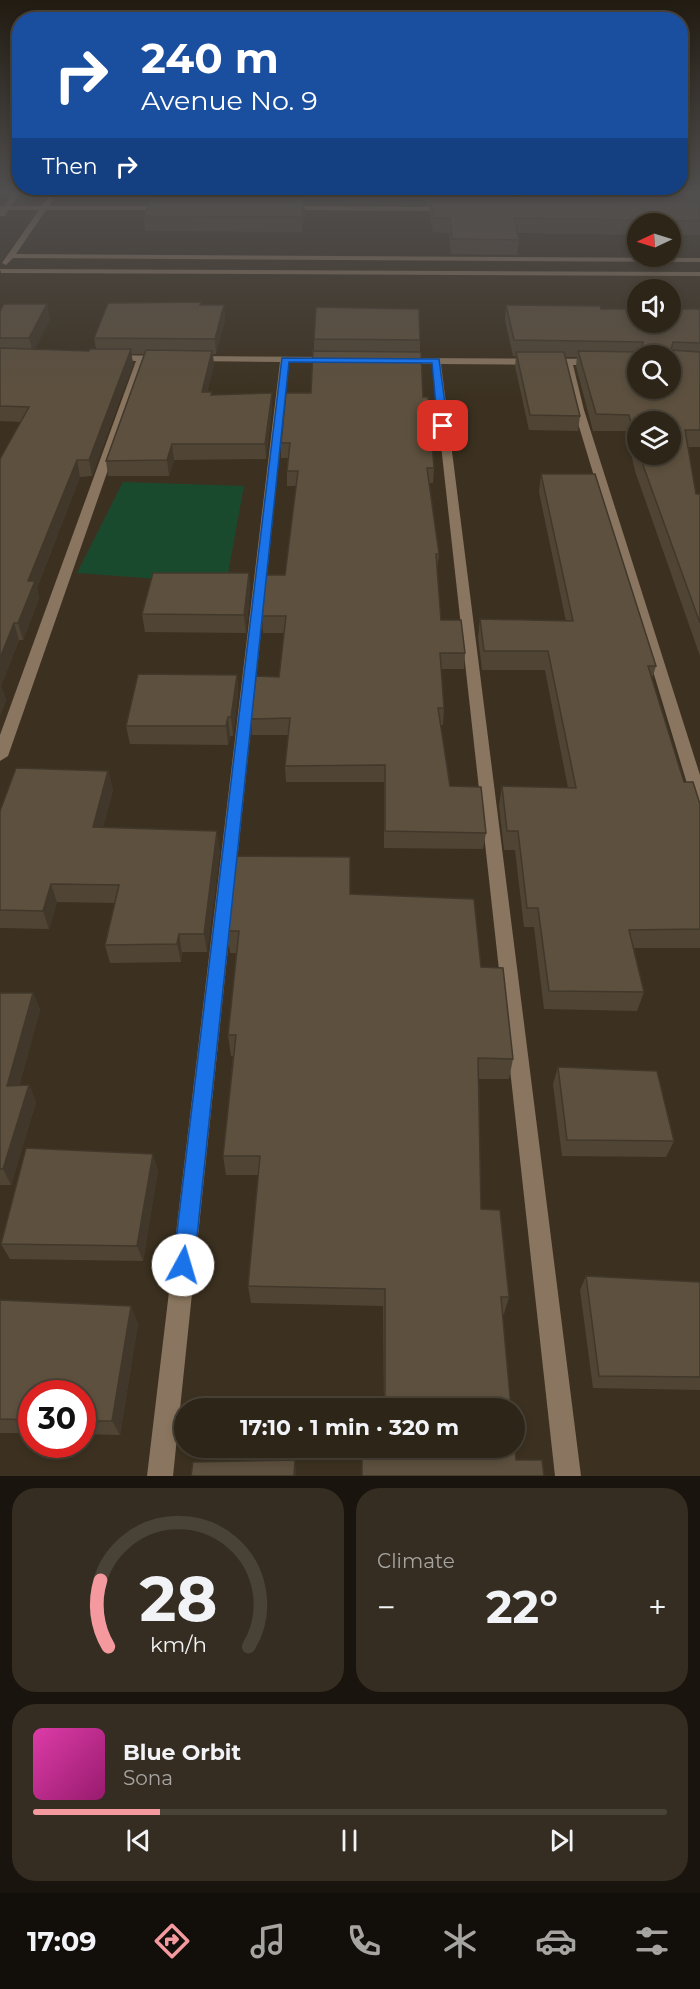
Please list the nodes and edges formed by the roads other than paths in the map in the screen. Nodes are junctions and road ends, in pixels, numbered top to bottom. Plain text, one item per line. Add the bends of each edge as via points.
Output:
1 (0, 271) edge
2 (700, 274) edge
3 (106, 358) edge
4 (142, 359) junction
5 (285, 360) junction
6 (343, 360) edge
7 (389, 360) edge
8 (436, 361) junction
9 (568, 362) junction
10 (627, 362) edge
11 (0, 756) edge
12 (700, 800) edge
13 (160, 1476) edge
14 (568, 1476) edge

1 - 2 street
3 - 4 street
4 - 5 street
4 - 11 street
5 - 6 street
5 - 13 street
7 - 8 street
8 - 9 street
8 - 14 street
9 - 10 street
9 - 12 street via 579,410

